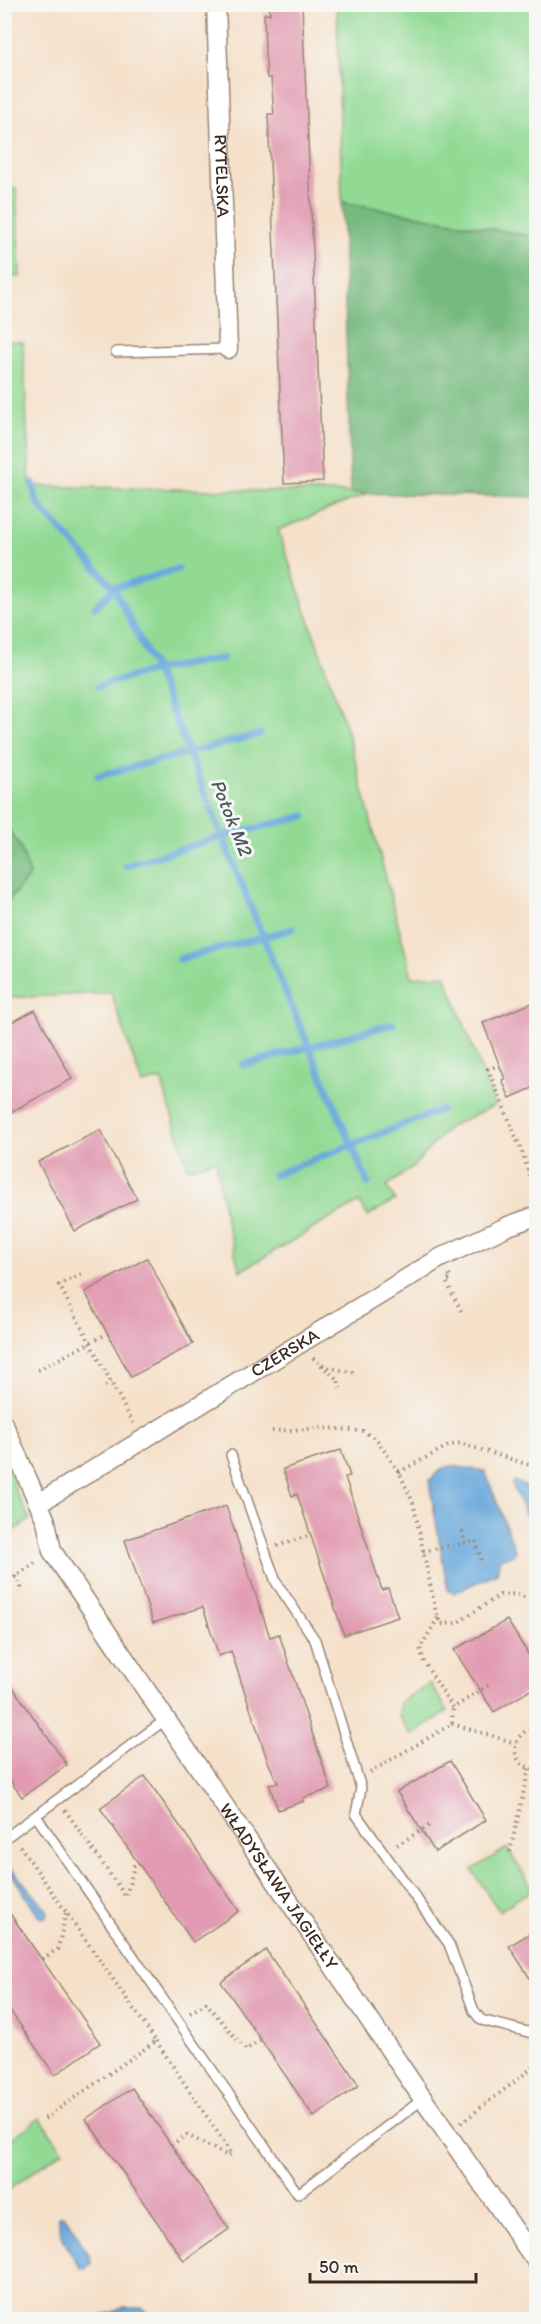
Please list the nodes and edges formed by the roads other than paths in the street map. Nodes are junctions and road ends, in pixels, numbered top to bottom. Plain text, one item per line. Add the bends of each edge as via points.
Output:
1 (216, 4) edge
2 (228, 350) joint
3 (116, 352) dead end
4 (537, 1216) edge
5 (4, 1425) edge
6 (231, 1455) dead end
7 (39, 1503) junction
8 (165, 1719) junction
9 (36, 1816) junction
10 (8, 1837) edge
11 (537, 2034) edge
12 (423, 2099) junction
13 (537, 2261) edge

1 - 2 street, RYTELSKA
2 - 3 lane
4 - 7 street, CZERSKA via 440,1258
5 - 7 street, WŁADYSŁAWA JAGIEŁŁY
6 - 11 lane via 276,1582 315,1640 359,1779 356,1814 449,1944 474,2011 482,2020
7 - 8 street, WŁADYSŁAWA JAGIEŁŁY via 52,1551
8 - 9 lane
8 - 12 street, WŁADYSŁAWA JAGIEŁŁY
9 - 10 lane
9 - 12 lane via 298,2194
12 - 13 street, WŁADYSŁAWA JAGIEŁŁY

